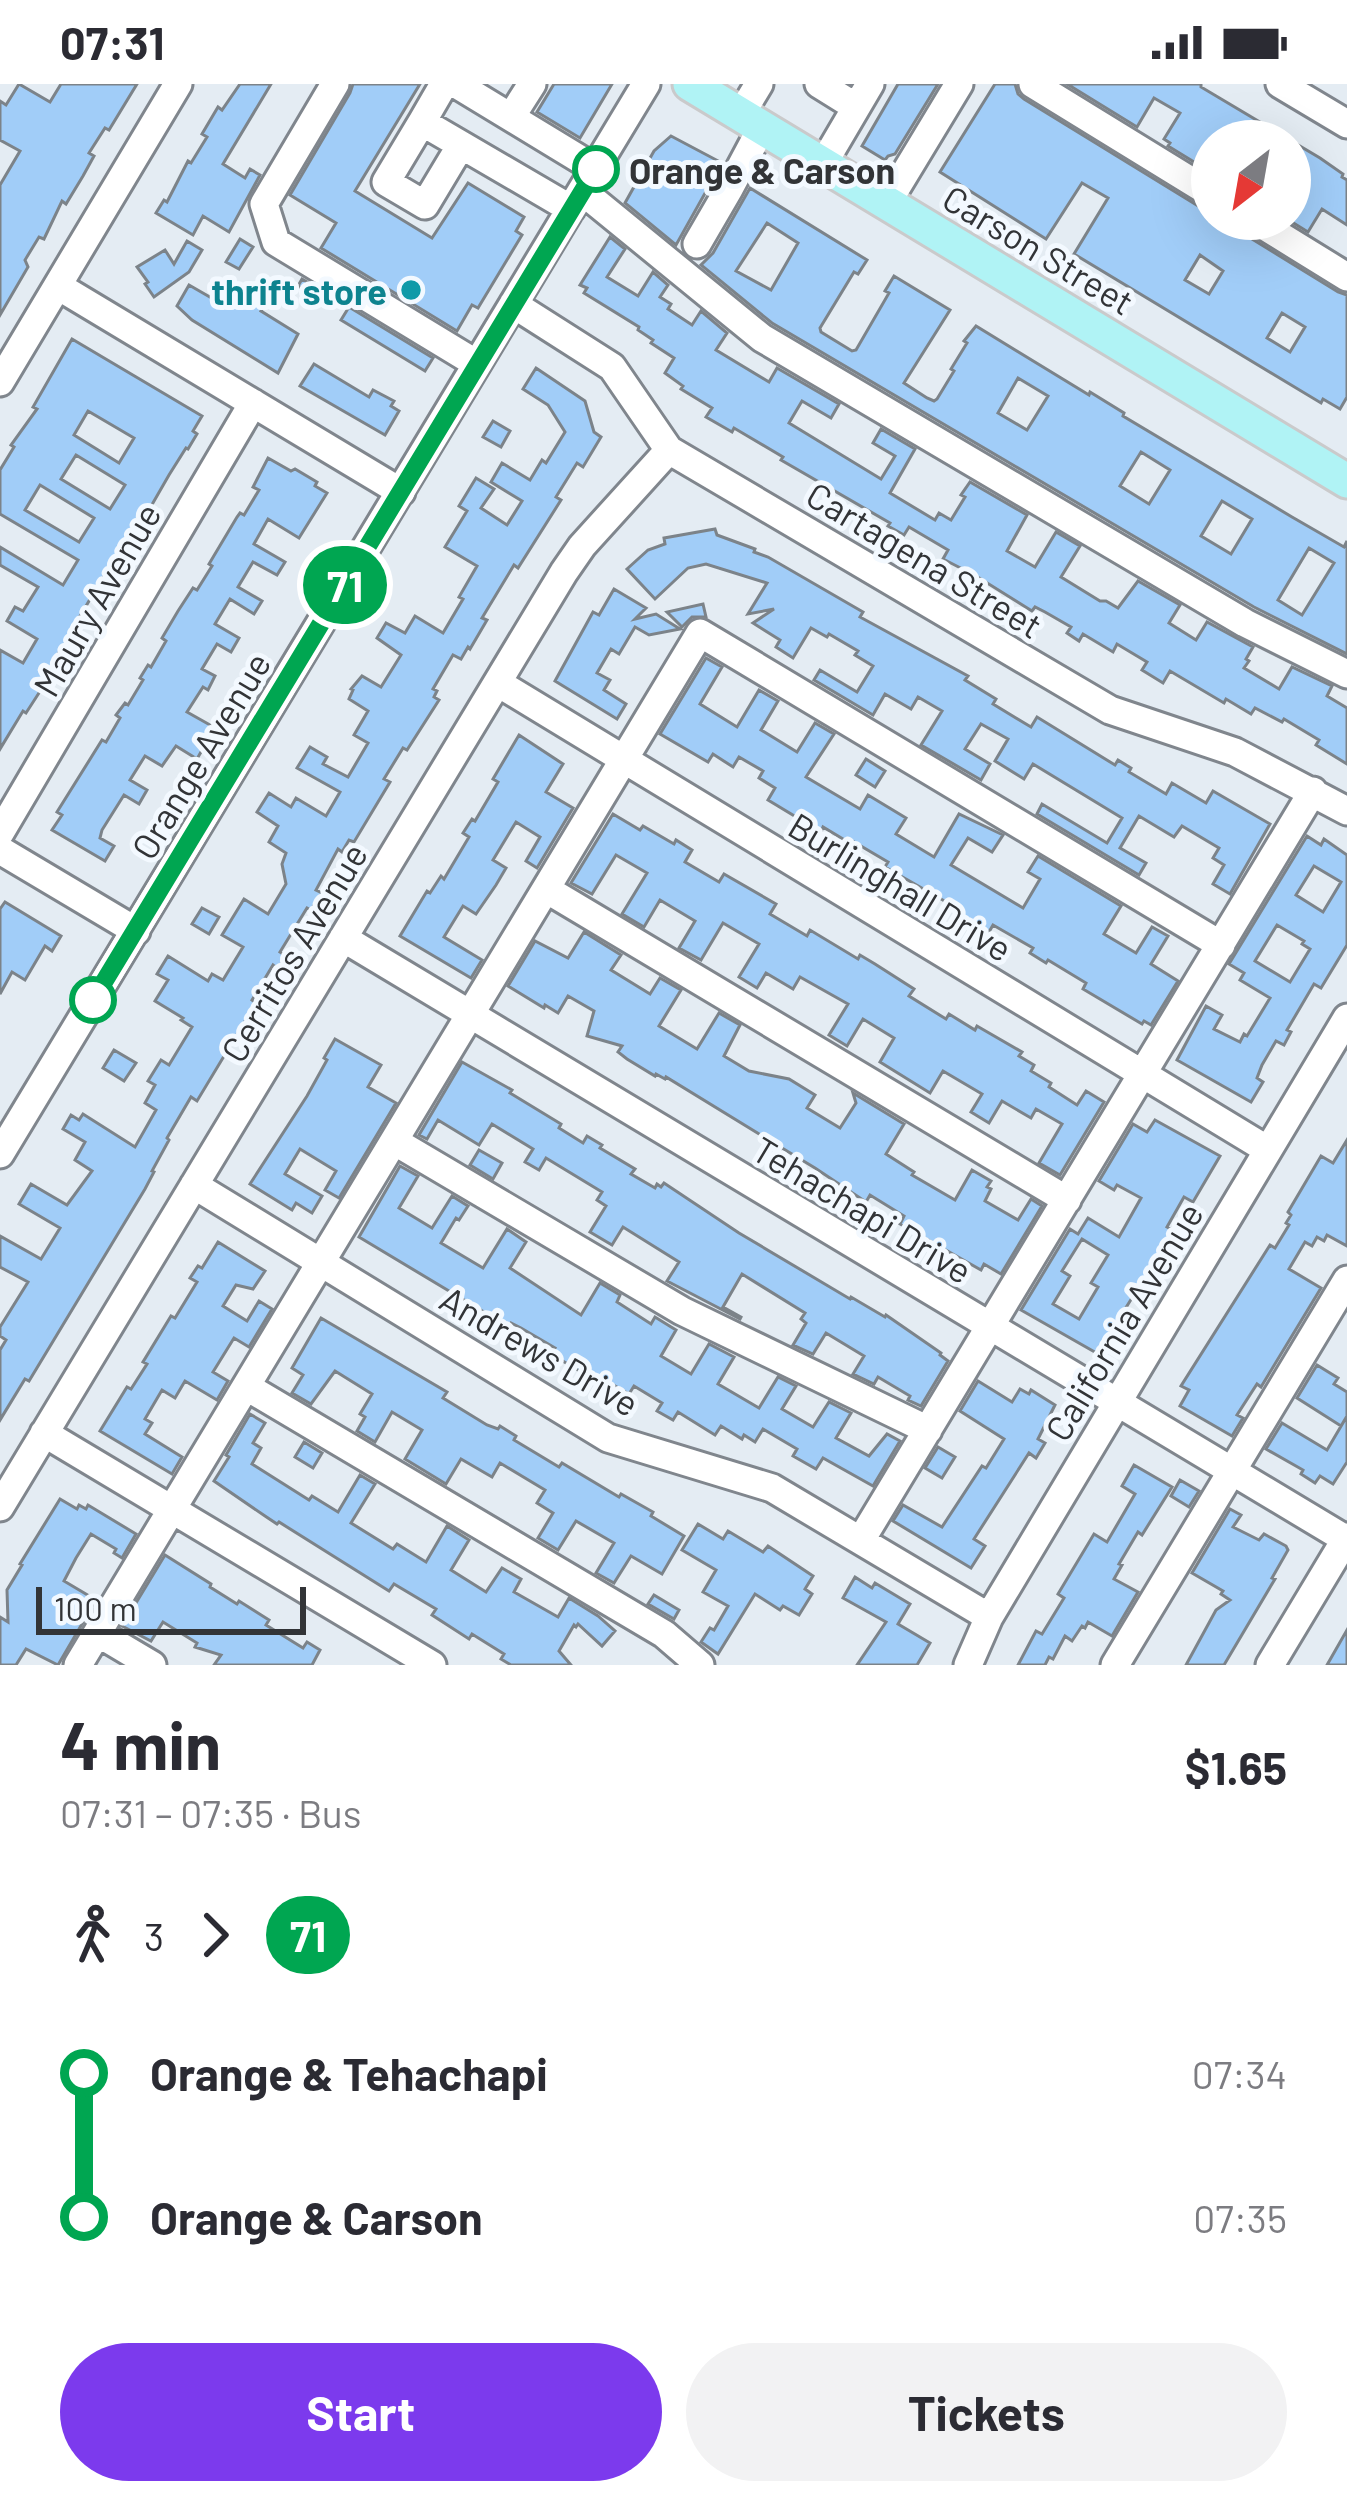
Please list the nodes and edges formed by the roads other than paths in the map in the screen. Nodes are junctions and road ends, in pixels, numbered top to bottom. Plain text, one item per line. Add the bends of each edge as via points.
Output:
1 (178, 84) edge
2 (335, 84) edge
3 (444, 84) edge
4 (456, 84) edge
5 (532, 84) edge
6 (646, 84) edge
7 (690, 84) edge
8 (758, 84) edge
9 (819, 84) edge
10 (959, 84) edge
11 (1034, 84) edge
12 (1280, 84) edge
13 (863, 96) edge
14 (511, 117) junction
15 (751, 120) junction
16 (422, 122) junction
17 (1347, 124) edge
18 (461, 145) junction
19 (823, 164) junction
20 (1191, 181) edge
21 (583, 190) junction
22 (887, 203) junction
23 (1287, 240) edge
24 (697, 244) dead end
25 (1347, 277) edge
26 (58, 286) junction
27 (513, 304) junction
28 (477, 364) junction
29 (0, 382) edge
30 (253, 403) junction
31 (669, 449) junction
32 (1347, 481) edge
33 (401, 492) junction
34 (1347, 674) edge
35 (498, 683) junction
36 (623, 761) junction
37 (1313, 791) junction
38 (1347, 811) edge
39 (0, 832) edge
40 (0, 850) edge
41 (546, 889) junction
42 (136, 931) junction
43 (343, 938) junction
44 (1221, 945) junction
45 (470, 1015) junction
46 (1347, 1018) edge
47 (1143, 1074) junction
48 (394, 1142) junction
49 (1268, 1150) junction
50 (0, 1154) edge
51 (194, 1185) junction
52 (1066, 1200) junction
53 (321, 1261) junction
54 (1347, 1280) edge
55 (990, 1327) junction
56 (247, 1388) junction
57 (1115, 1402) junction
58 (928, 1430) junction
59 (44, 1433) junction
60 (1233, 1470) junction
61 (0, 1507) edge
62 (172, 1510) junction
63 (1347, 1538) edge
64 (861, 1540) junction
65 (989, 1617) junction
66 (98, 1633) junction
67 (78, 1665) edge
68 (152, 1665) edge
69 (432, 1665) edge
70 (700, 1665) edge
71 (968, 1665) edge
72 (1115, 1665) edge
73 (1270, 1665) edge

1 - 26 street
2 - 28 street via 264,204 276,242
3 - 16 street
4 - 14 street
5 - 14 street
6 - 21 street, Orange Avenue
7 - 15 main road, Carson Street
8 - 15 street
9 - 13 street
10 - 22 street
11 - 20 street
12 - 17 street
13 - 19 street
14 - 21 street
15 - 19 main road, Carson Street
15 - 24 street
16 - 18 street
16 - 18 street via 386,182 406,194 425,205
18 - 21 street
19 - 22 main road, Carson Street
21 - 27 street, Orange Avenue
21 - 34 street via 762,338 1245,623
22 - 32 main road, Carson Street
23 - 25 street
26 - 29 street
26 - 30 street
27 - 28 street, Orange Avenue
27 - 31 street, Cartagena Street via 612,367
28 - 33 street, Orange Avenue
30 - 33 street
30 - 39 street, Maury Avenue
31 - 35 street, Cerritos Avenue via 581,547
31 - 37 street, Cartagena Street via 1110,710 1235,752
33 - 42 street, Orange Avenue
35 - 36 street, Burlinghall Drive
35 - 43 street, Cerritos Avenue
36 - 41 street
36 - 44 street via 700,633
36 - 47 street, Burlinghall Drive
37 - 38 street, Cartagena Street
37 - 44 street
40 - 42 street
41 - 45 street
41 - 52 street
42 - 50 street, Orange Avenue
43 - 45 street, Tehachapi Drive
43 - 51 street, Cerritos Avenue
44 - 47 street
45 - 48 street
45 - 55 street, Tehachapi Drive
46 - 49 street, California Avenue
47 - 49 street, Burlinghall Drive
47 - 52 street
48 - 53 street
48 - 58 street via 682,1311
49 - 57 street, California Avenue
51 - 53 street, Andrews Drive
51 - 59 street, Cerritos Avenue
52 - 55 street
53 - 56 street
53 - 64 street, Andrews Drive via 608,1438 772,1488
54 - 60 street
55 - 57 street, Tehachapi Drive
55 - 58 street
56 - 62 street
56 - 70 street via 664,1634
57 - 60 street, Tehachapi Drive
57 - 65 street, California Avenue
58 - 64 street
59 - 61 street, Cerritos Avenue
59 - 62 street
60 - 63 street, Tehachapi Drive
60 - 72 street
62 - 66 street
62 - 69 street
63 - 73 street
64 - 65 street, Andrews Drive
65 - 71 street, California Avenue
66 - 67 street
66 - 68 street

